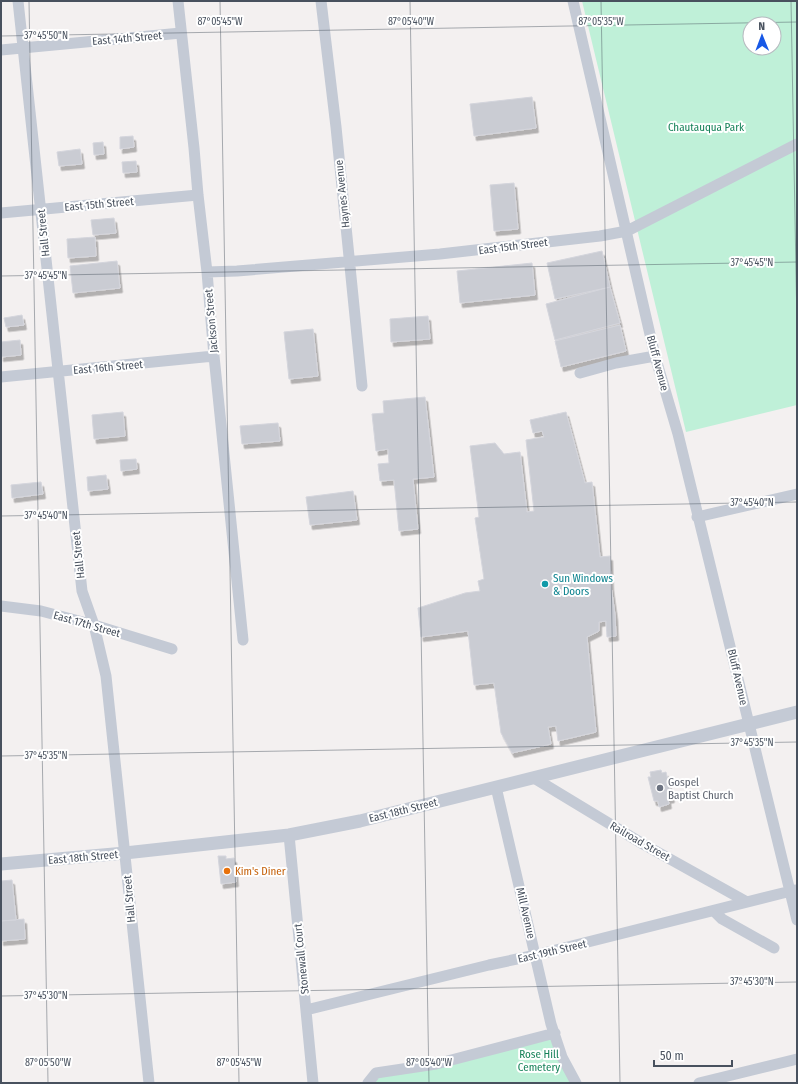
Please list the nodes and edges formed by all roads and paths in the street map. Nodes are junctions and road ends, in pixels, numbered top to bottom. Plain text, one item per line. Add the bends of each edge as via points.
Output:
1 (18, 1) edge
2 (178, 1) edge
3 (321, 1) edge
4 (573, 1) edge
5 (181, 33) junction
6 (23, 48) junction
7 (1, 50) edge
8 (797, 144) edge
9 (198, 195) junction
10 (41, 210) junction
11 (1, 213) edge
12 (627, 231) junction
13 (349, 263) junction
14 (207, 272) junction
15 (214, 356) junction
16 (655, 356) junction
17 (58, 372) junction
18 (580, 373) dead end
19 (1, 377) edge
20 (362, 386) dead end
21 (797, 494) edge
22 (697, 517) junction
23 (1, 606) edge
24 (94, 625) junction
25 (243, 640) dead end
26 (172, 649) dead end
27 (797, 712) edge
28 (749, 724) junction
29 (534, 778) junction
30 (496, 787) junction
31 (289, 835) junction
32 (125, 853) junction
33 (1, 864) edge
34 (793, 891) edge
35 (748, 902) junction
36 (714, 912) junction
37 (797, 920) edge
38 (774, 948) dead end
39 (536, 955) junction
40 (306, 1010) junction
41 (555, 1033) junction
42 (797, 1059) edge
43 (149, 1083) edge
44 (313, 1083) edge
45 (368, 1083) edge
46 (576, 1083) edge
47 (699, 1083) edge

1 - 6 street, Hall Street
2 - 5 street, Jackson Street
3 - 13 street, Haynes Avenue
4 - 12 street, Bluff Avenue
5 - 6 street, East 14th Street
5 - 9 street, Jackson Street
6 - 7 street, East 14th Street
6 - 10 street, Hall Street
8 - 12 street, East 15th Street
9 - 10 street, East 15th Street
9 - 14 street, Jackson Street
10 - 11 street, East 15th Street
10 - 17 street, Hall Street
12 - 13 street, East 15th Street
12 - 16 street, Bluff Avenue
13 - 14 street, East 15th Street
13 - 20 street, Haynes Avenue
14 - 15 street, Jackson Street
15 - 17 street, East 16th Street
15 - 25 street, Jackson Street
16 - 18 street
16 - 22 street, Bluff Avenue via 678,434
17 - 19 street, East 16th Street
17 - 24 street, Hall Street via 82,591
21 - 22 street
22 - 28 street, Bluff Avenue
23 - 24 street, East 17th Street via 41,611
24 - 26 street, East 17th Street
24 - 32 street, Hall Street via 106,676
27 - 28 street, East 18th Street
28 - 29 street, East 18th Street
28 - 34 street, Bluff Avenue
29 - 30 street, East 18th Street
29 - 35 street, Railroad Street via 643,844
30 - 31 street, East 18th Street
30 - 39 street, Mill Avenue
31 - 32 street, East 18th Street
31 - 40 street, Stonewall Court
32 - 33 street, East 18th Street
32 - 43 street, Hall Street
34 - 35 street, East 19th Street
34 - 37 street
35 - 36 street, East 19th Street
36 - 38 street
36 - 39 street, East 19th Street
39 - 40 street, East 19th Street
39 - 41 street, Mill Avenue
40 - 44 street, Stonewall Court
41 - 45 street via 436,1064 376,1073
41 - 46 street, Mill Avenue via 562,1057
42 - 47 street

